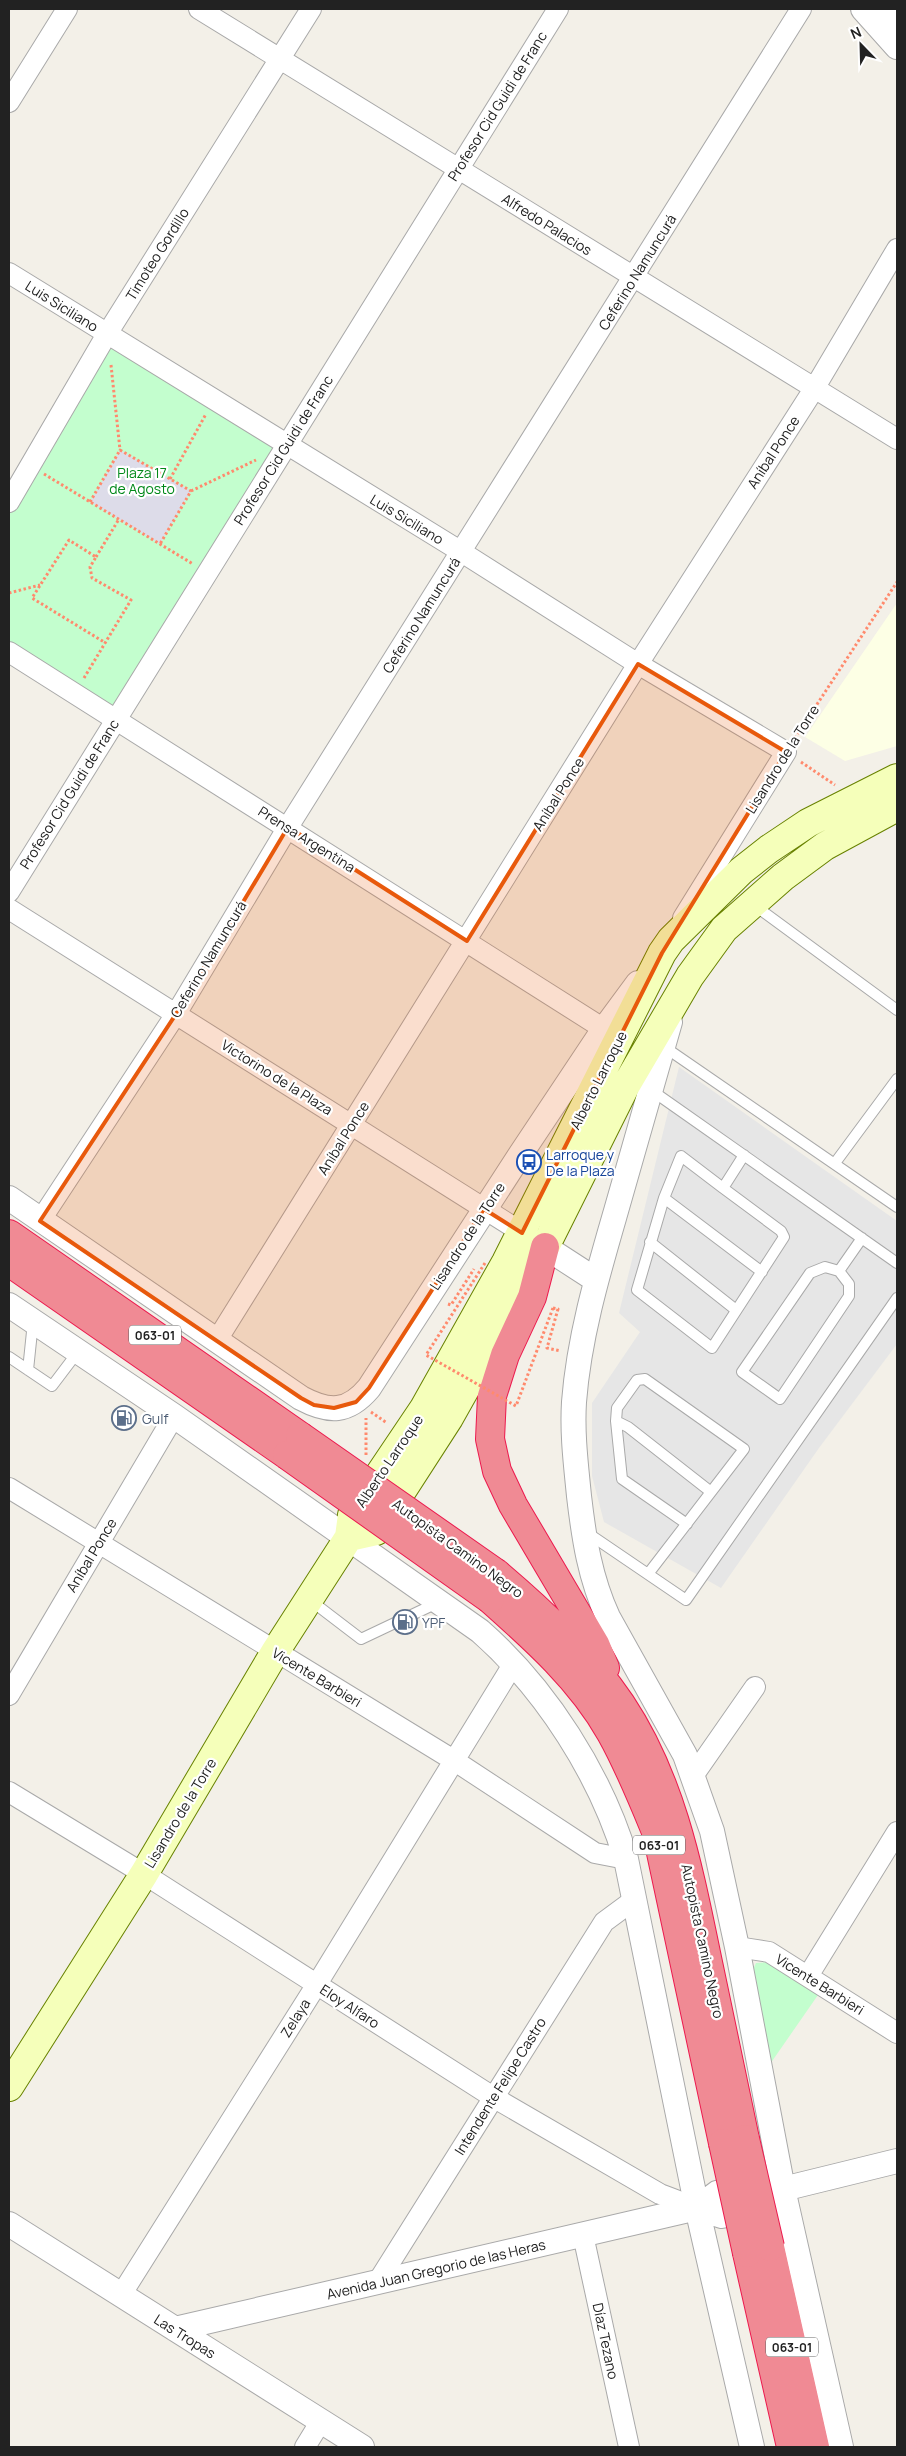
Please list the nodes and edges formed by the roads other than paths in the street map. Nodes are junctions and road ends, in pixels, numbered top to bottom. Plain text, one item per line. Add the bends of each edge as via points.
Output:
1 (67, 9) edge
2 (198, 9) edge
3 (311, 9) edge
4 (558, 9) edge
5 (801, 9) edge
6 (863, 9) edge
7 (890, 9) edge
8 (897, 18) edge
9 (897, 47) edge
10 (280, 57) junction
11 (9, 102) edge
12 (458, 169) junction
13 (897, 249) edge
14 (9, 272) edge
15 (633, 278) junction
16 (107, 334) junction
17 (814, 389) junction
18 (897, 439) edge
19 (286, 445) junction
20 (9, 502) edge
21 (460, 551) junction
22 (9, 652) edge
23 (638, 664) junction
24 (116, 719) junction
25 (786, 752) joint
26 (897, 778) edge
27 (897, 807) edge
28 (288, 827) junction
29 (9, 892) edge
30 (751, 903) junction
31 (9, 909) edge
32 (467, 941) junction
33 (667, 946) junction
34 (677, 998) junction
35 (897, 1010) edge
36 (176, 1014) junction
37 (604, 1029) junction
38 (663, 1046) junction
39 (897, 1079) edge
40 (650, 1090) junction
41 (352, 1124) junction
42 (744, 1155) junction
43 (835, 1163) junction
44 (723, 1188) junction
45 (9, 1198) edge
46 (664, 1198) junction
47 (897, 1207) edge
48 (484, 1208) junction
49 (40, 1220) junction
50 (522, 1233) junction
51 (9, 1234) edge
52 (862, 1238) junction
53 (650, 1242) junction
54 (545, 1247) junction
55 (9, 1262) edge
56 (897, 1263) edge
57 (840, 1271) junction
58 (762, 1272) junction
59 (596, 1280) junction
60 (897, 1298) edge
61 (9, 1305) edge
62 (736, 1310) junction
63 (34, 1322) junction
64 (217, 1340) junction
65 (77, 1353) junction
66 (9, 1357) edge
67 (28, 1370) junction
68 (174, 1416) junction
69 (616, 1421) junction
70 (294, 1445) junction
71 (9, 1488) edge
72 (711, 1492) junction
73 (687, 1524) junction
74 (583, 1530) junction
75 (349, 1538) junction
76 (99, 1542) junction
77 (648, 1574) junction
78 (309, 1600) junction
79 (439, 1602) junction
80 (275, 1652) junction
81 (514, 1663) junction
82 (755, 1688) dead end
83 (9, 1695) edge
84 (620, 1704) junction
85 (455, 1761) junction
86 (694, 1776) junction
87 (9, 1792) edge
88 (897, 1832) edge
89 (626, 1859) junction
90 (144, 1874) junction
91 (635, 1902) junction
92 (737, 1947) junction
93 (808, 1976) junction
94 (317, 1984) junction
95 (897, 2033) edge
96 (9, 2087) edge
97 (493, 2097) junction
98 (734, 2141) junction
99 (897, 2161) edge
100 (783, 2188) junction
101 (697, 2208) junction
102 (9, 2224) edge
103 (583, 2235) junction
104 (758, 2250) junction
105 (377, 2283) junction
106 (122, 2295) junction
107 (175, 2329) junction
108 (320, 2421) junction
109 (305, 2447) edge
110 (362, 2447) edge
111 (629, 2447) edge
112 (752, 2447) edge
113 (791, 2447) edge
114 (815, 2447) edge
115 (841, 2447) edge

1 - 11 street
2 - 10 street, Alfredo Palacios
3 - 10 street, Timoteo Gordillo
4 - 12 street, Profesor Cid Guidi de Franc
5 - 15 street, Ceferino Namuncurá
6 - 9 street
7 - 8 street
10 - 12 street, Alfredo Palacios
10 - 16 street, Timoteo Gordillo
12 - 15 street, Alfredo Palacios
12 - 19 street, Profesor Cid Guidi de Franc
13 - 17 street, Aníbal Ponce
14 - 16 street, Luis Siciliano
15 - 17 street, Alfredo Palacios
15 - 21 street, Ceferino Namuncurá
16 - 19 street, Luis Siciliano
16 - 20 street, Timoteo Gordillo
17 - 18 street, Alfredo Palacios
17 - 23 street, Aníbal Ponce
19 - 21 street, Luis Siciliano
19 - 24 street, Profesor Cid Guidi de Franc
21 - 23 street, Luis Siciliano
21 - 28 street, Ceferino Namuncurá
22 - 24 street, Prensa Argentina
23 - 25 street, Luis Siciliano
23 - 32 street, Aníbal Ponce
24 - 28 street, Prensa Argentina
24 - 29 street, Profesor Cid Guidi de Franc
25 - 33 street, Lisandro de la Torre
26 - 33 main road, Alberto Larroque via 808,823 769,849 733,878
27 - 30 main road, Alberto Larroque via 825,846
28 - 32 street, Prensa Argentina
28 - 36 street, Ceferino Namuncurá
30 - 34 main road, Alberto Larroque via 724,929
30 - 35 lane
31 - 36 street, Victorino de la Plaza
32 - 37 street, Prensa Argentina
32 - 41 street, Aníbal Ponce
33 - 37 street, Lisandro de la Torre
33 - 50 main road, Alberto Larroque
34 - 38 street
34 - 54 main road, Alberto Larroque via 625,1087
36 - 41 street, Victorino de la Plaza
36 - 49 street, Ceferino Namuncurá
37 - 48 street, Lisandro de la Torre
38 - 40 street
38 - 43 lane
39 - 43 lane
40 - 42 lane
40 - 59 street
41 - 48 street, Victorino de la Plaza
41 - 64 street, Aníbal Ponce
42 - 44 lane
42 - 52 lane
43 - 47 lane
44 - 46 lane via 681,1156
44 - 58 lane via 781,1231 784,1237
45 - 49 street
46 - 53 lane
46 - 58 lane
48 - 50 street, Victorino de la Plaza
48 - 64 street, Lisandro de la Torre via 369,1388 345,1408 322,1408 301,1398
49 - 64 street
50 - 54 street, Victorino de la Plaza
50 - 75 main road, Alberto Larroque via 424,1408 352,1515
51 - 70 highway, Autopista Camino Negro / 063-01
52 - 56 lane
52 - 57 lane
53 - 62 lane
53 - 62 lane via 637,1290 712,1348
54 - 59 street
54 - 75 main road, Alberto Larroque via 416,1472 376,1531
54 - 84 highway via 532,1297 492,1396 490,1439 497,1471 513,1505 595,1644
55 - 70 highway, Autopista Camino Negro / 063-01
57 - 57 lane via 825,1267 810,1273 742,1372 780,1399 849,1296 849,1284
58 - 62 lane
59 - 74 street via 574,1402 574,1438
60 - 77 lane via 686,1600
61 - 63 street
63 - 65 street
63 - 67 lane
65 - 67 lane via 52,1386
65 - 68 street
66 - 67 lane
68 - 75 street
68 - 76 street, Aníbal Ponce
69 - 72 lane
69 - 72 lane via 617,1408 637,1380 645,1379 744,1449
69 - 73 lane via 622,1479
70 - 84 highway, Autopista Camino Negro / 063-01, bridge via 496,1573 534,1605 574,1646
70 - 98 highway, Autopista Camino Negro / 063-01, bridge via 537,1641 573,1680 610,1732 657,1834
71 - 76 street, Vicente Barbieri
72 - 73 lane
73 - 77 lane
74 - 77 lane
74 - 86 street via 592,1577 608,1617
75 - 78 main road, Lisandro de la Torre
75 - 79 street
76 - 80 street, Vicente Barbieri
76 - 83 street, Aníbal Ponce
78 - 79 lane via 361,1639
78 - 80 main road, Lisandro de la Torre
79 - 81 street via 480,1631
80 - 85 street, Vicente Barbieri
80 - 90 main road, Lisandro de la Torre
81 - 85 street, Zelaya
81 - 89 street via 542,1698 584,1763 608,1807
82 - 86 street
84 - 98 highway, Autopista Camino Negro / 063-01 via 663,1785 678,1828
85 - 89 street, Vicente Barbieri via 595,1853
85 - 94 street, Zelaya
86 - 92 street via 712,1831
87 - 90 street, Eloy Alfaro
88 - 93 street
89 - 91 street
90 - 94 street, Eloy Alfaro
90 - 96 main road, Lisandro de la Torre
91 - 97 street, Intendente Felipe Castro via 604,1922
91 - 101 street
92 - 93 street, Vicente Barbieri via 769,1952
92 - 100 street
93 - 95 street, Vicente Barbieri
94 - 97 street, Eloy Alfaro
94 - 106 street, Zelaya
97 - 101 street, Eloy Alfaro via 660,2194
97 - 105 street, Intendente Felipe Castro
98 - 104 highway, Autopista Camino Negro / 063-01, bridge
99 - 100 street, Avenida Juan Gregorio de las Heras
100 - 101 street, Avenida Juan Gregorio de las Heras via 762,2182 717,2193
100 - 115 street
101 - 103 street, Avenida Juan Gregorio de las Heras
101 - 112 street
102 - 106 street, Las Tropas
103 - 105 street, Avenida Juan Gregorio de las Heras
103 - 111 street, Díaz Tezano
104 - 113 highway, Autopista Camino Negro / 063-01
104 - 114 highway, Autopista Camino Negro / 063-01
105 - 107 street, Avenida Juan Gregorio de las Heras
106 - 107 street, Las Tropas
107 - 108 street, Las Tropas
108 - 109 street
108 - 110 street, Las Tropas

